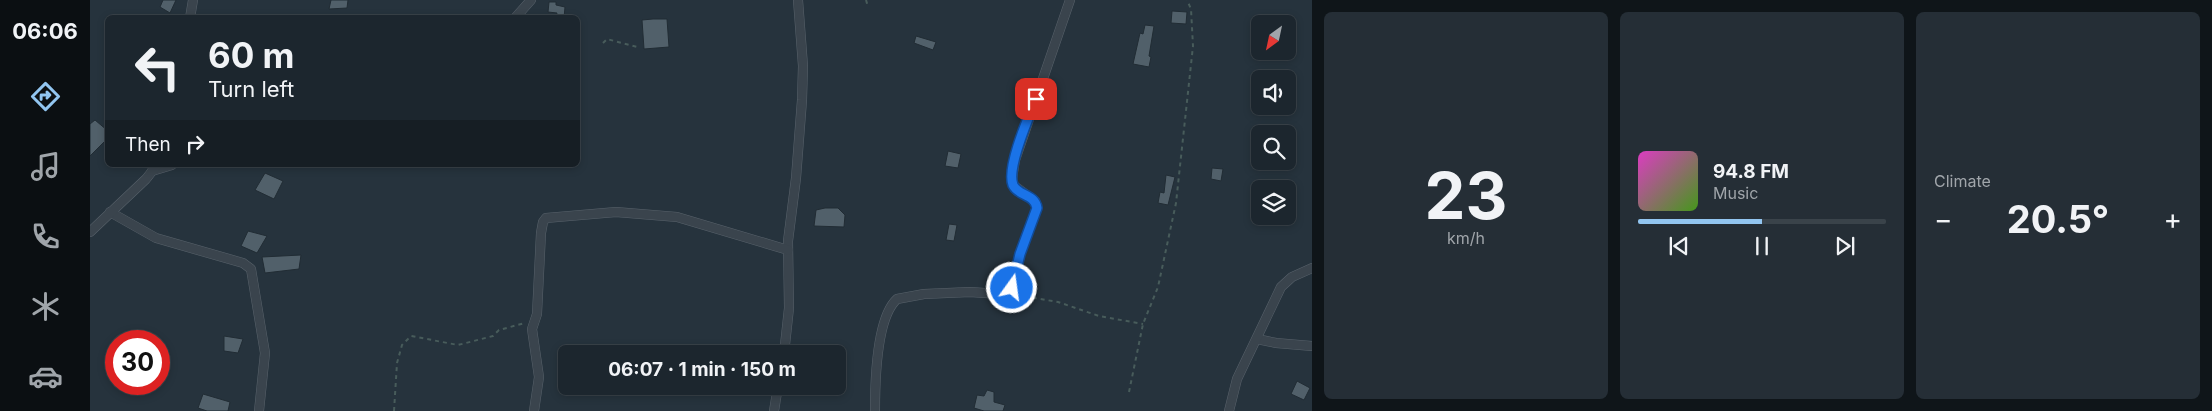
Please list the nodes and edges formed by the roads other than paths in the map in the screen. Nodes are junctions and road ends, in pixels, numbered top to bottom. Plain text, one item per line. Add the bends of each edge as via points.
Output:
1 (193, 0) edge
2 (531, 0) edge
3 (798, 0) edge
4 (1070, 0) edge
5 (190, 15) edge
6 (518, 15) edge
7 (155, 168) edge
8 (110, 212) junction
9 (90, 232) edge
10 (788, 250) junction
11 (1312, 268) edge
12 (1257, 339) junction
13 (785, 345) edge
14 (1312, 346) edge
15 (777, 395) edge
16 (259, 411) edge
17 (534, 411) edge
18 (774, 411) edge
19 (875, 411) edge
20 (1229, 411) edge

1 - 5 street
2 - 6 street
3 - 10 street via 802,100
4 - 19 street via 1015,160 1013,185 1035,201 1037,208 1020,254 1014,283 1006,293 924,294 897,299 888,312 880,342
7 - 8 street
8 - 9 street
8 - 16 street via 156,238 243,263 251,269 265,353
10 - 13 street via 789,308
10 - 17 street via 677,217 616,212 548,217 541,233 537,309 532,335 539,377
11 - 12 street via 1292,277 1281,287
12 - 14 street
12 - 20 street via 1237,379
15 - 18 street

